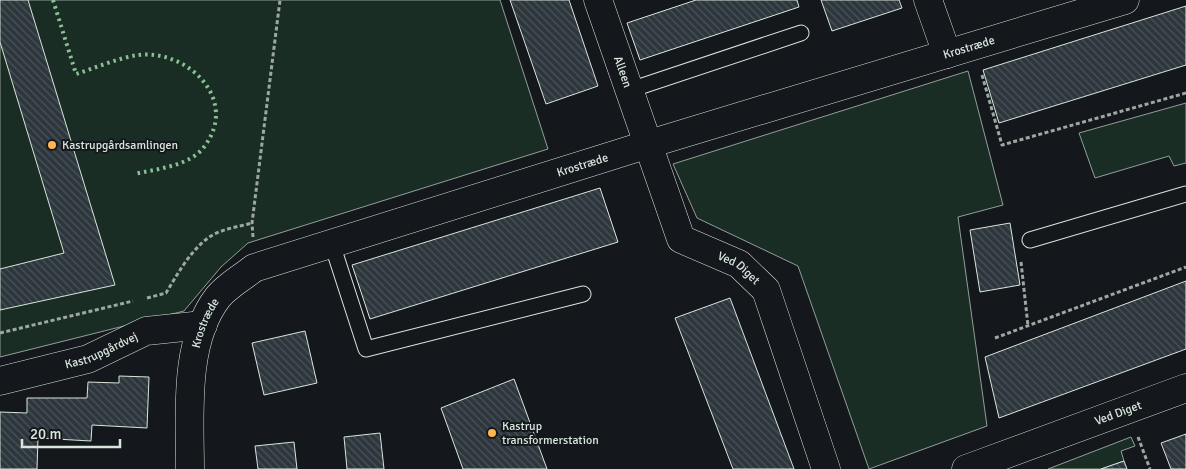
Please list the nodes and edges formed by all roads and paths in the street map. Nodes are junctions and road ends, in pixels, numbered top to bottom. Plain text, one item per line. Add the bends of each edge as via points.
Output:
1 (280, 0) edge
2 (598, 0) edge
3 (928, 0) edge
4 (1125, 0) edge
5 (801, 34) dead end
6 (973, 46) junction
7 (947, 54) junction
8 (630, 90) junction
9 (1186, 93) edge
10 (650, 144) junction
11 (1186, 194) edge
12 (252, 223) junction
13 (1030, 240) joint
14 (332, 244) junction
15 (1186, 267) edge
16 (254, 268) junction
17 (583, 294) dead end
18 (203, 326) junction
19 (1028, 326) junction
20 (0, 333) edge
21 (995, 338) dead end
22 (0, 382) edge
23 (1186, 388) edge
24 (190, 469) edge
25 (826, 469) edge
26 (966, 469) edge

1 - 12 path
2 - 8 street, Alleen
3 - 7 street
4 - 6 street, Krostræde
5 - 8 lane
6 - 7 street, Krostræde
6 - 9 path via 1002,145
7 - 10 street, Krostræde
8 - 10 street, Alleen
10 - 14 street, Krostræde
10 - 25 street, Ved Diget via 681,239 739,264 766,290
11 - 13 lane
12 - 16 path
12 - 20 path via 208,238 179,271 166,293
13 - 19 path via 1019,249
14 - 16 street, Krostræde
14 - 17 lane via 366,349
15 - 19 path
16 - 18 street, Krostræde via 219,297
18 - 22 street, Kastrupgårdvej via 146,331 88,359
18 - 24 street, Krostræde via 190,377
19 - 21 path
23 - 26 street, Ved Diget

